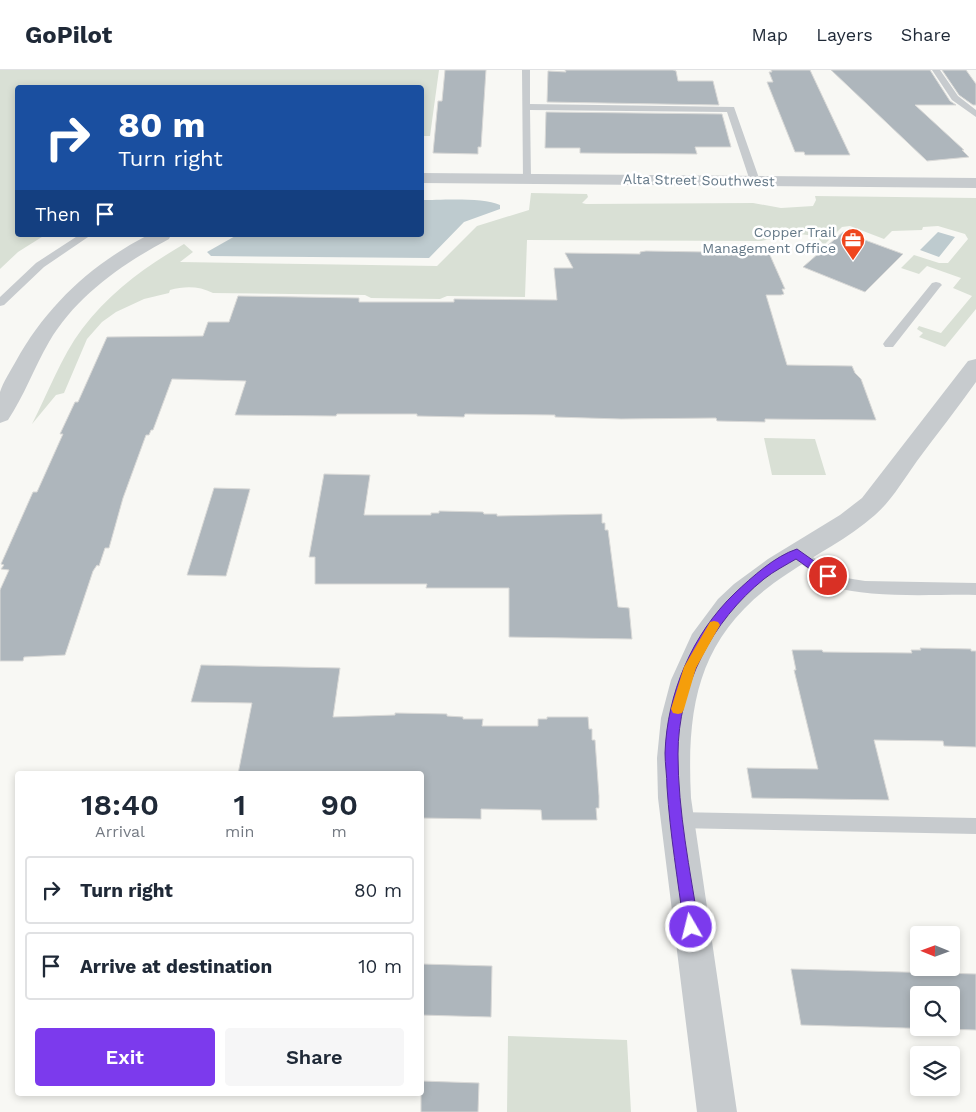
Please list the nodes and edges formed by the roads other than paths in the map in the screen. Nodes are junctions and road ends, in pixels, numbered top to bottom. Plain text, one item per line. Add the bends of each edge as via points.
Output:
1 (526, 70) edge
2 (936, 70) edge
3 (527, 107) junction
4 (976, 114) edge
5 (424, 178) edge
6 (526, 178) junction
7 (755, 180) junction
8 (976, 184) edge
9 (83, 237) edge
10 (159, 237) edge
11 (936, 286) dead end
12 (0, 303) edge
13 (889, 344) dead end
14 (974, 373) edge
15 (0, 415) edge
16 (797, 553) junction
17 (976, 589) edge
18 (676, 820) junction
19 (976, 826) edge
20 (717, 1112) edge

1 - 3 lane
2 - 4 lane via 955,98
3 - 6 lane
3 - 7 lane via 731,109
5 - 6 street, Alta Street Southwest
6 - 7 street, Alta Street Southwest
7 - 8 street, Alta Street Southwest
9 - 12 lane via 40,265
10 - 15 street via 91,282 52,322
11 - 13 lane
14 - 16 street via 868,507 836,531
16 - 17 lane via 836,582 866,587
16 - 18 street via 761,576 728,607 706,636 690,667 678,706 672,753
18 - 19 lane
18 - 20 street

